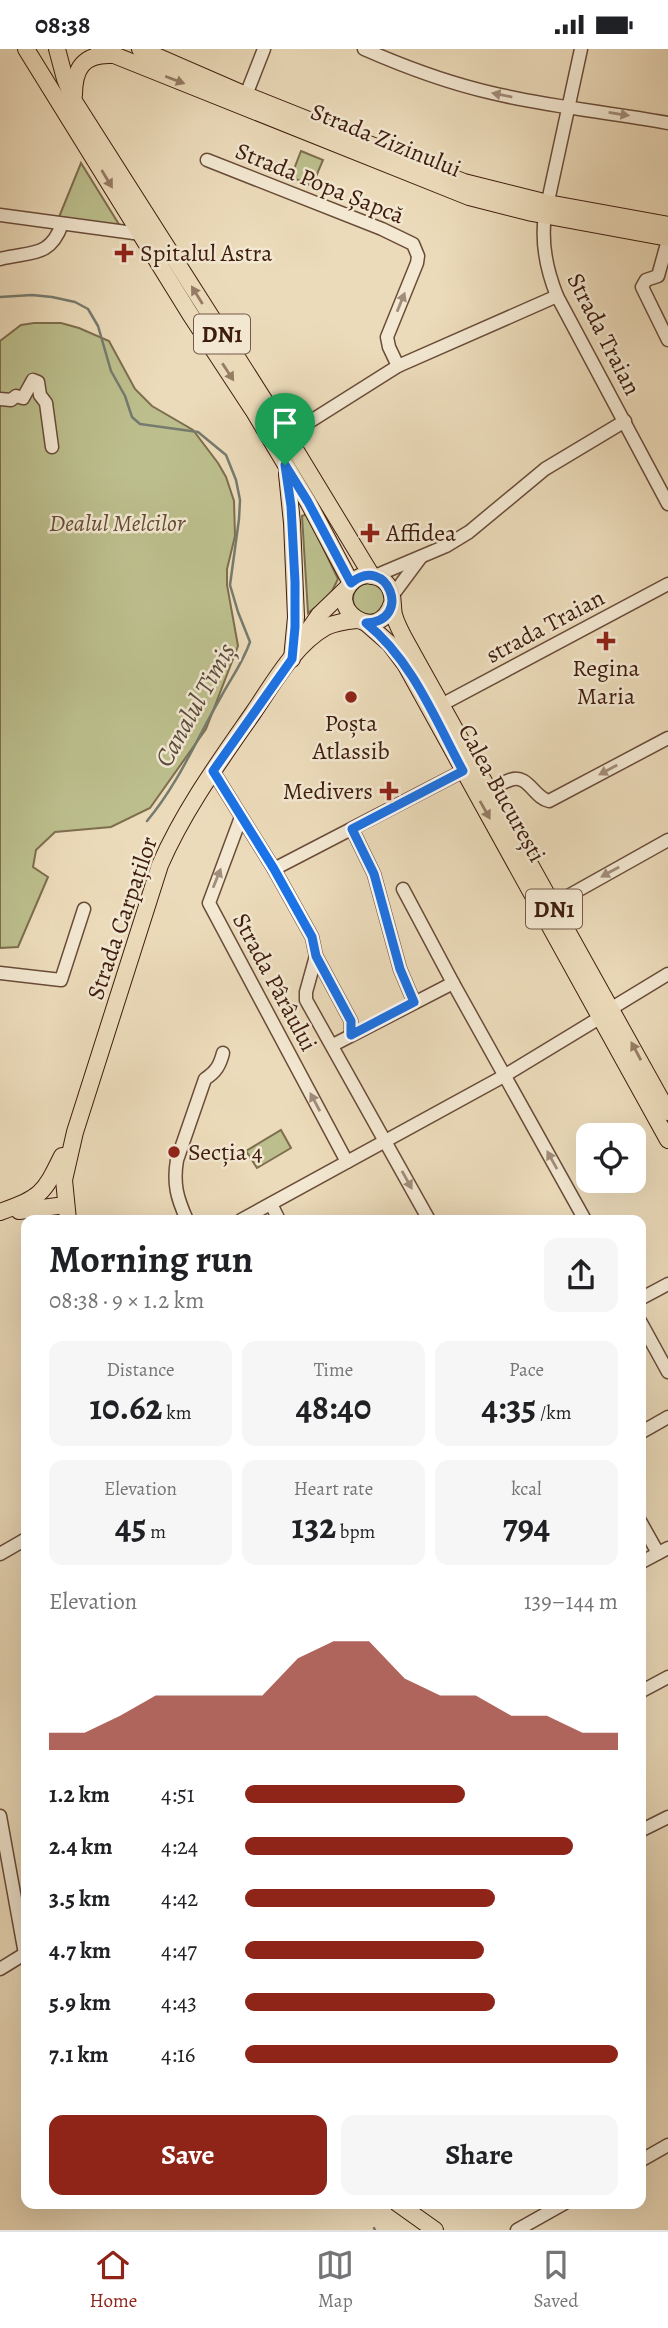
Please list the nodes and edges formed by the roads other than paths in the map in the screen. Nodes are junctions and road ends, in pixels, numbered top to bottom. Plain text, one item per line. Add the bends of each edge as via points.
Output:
1 (26, 49) edge
2 (57, 49) edge
3 (140, 49) edge
4 (264, 49) edge
5 (364, 49) edge
6 (581, 49) edge
7 (105, 52) edge
8 (246, 95) junction
9 (74, 101) junction
10 (569, 108) junction
11 (668, 123) edge
12 (207, 160) dead end
13 (547, 209) junction
14 (0, 215) edge
15 (62, 224) junction
16 (668, 225) edge
17 (141, 234) junction
18 (668, 239) edge
19 (0, 259) edge
20 (558, 296) junction
21 (668, 341) edge
22 (398, 366) junction
23 (0, 400) edge
24 (625, 421) junction
25 (287, 436) junction
26 (52, 447) dead end
27 (285, 465) junction
28 (668, 504) edge
29 (422, 557) junction
30 (374, 576) junction
31 (668, 584) edge
32 (350, 585) junction
33 (392, 600) junction
34 (362, 622) junction
35 (292, 659) junction
36 (442, 705) junction
37 (668, 738) edge
38 (213, 771) junction
39 (463, 771) junction
40 (489, 791) junction
41 (241, 817) junction
42 (352, 829) junction
43 (668, 840) edge
44 (274, 869) junction
45 (403, 889) dead end
46 (552, 905) junction
47 (84, 909) dead end
48 (316, 956) junction
49 (0, 973) edge
50 (668, 974) edge
51 (453, 983) junction
52 (414, 1002) junction
53 (606, 1012) junction
54 (351, 1035) junction
55 (333, 1045) junction
56 (223, 1053) dead end
57 (505, 1076) junction
58 (668, 1111) edge
59 (75, 1132) junction
60 (668, 1140) edge
61 (385, 1141) junction
62 (347, 1162) junction
63 (271, 1204) junction
64 (20, 1211) junction
65 (66, 1212) edge
66 (0, 1213) edge
67 (32, 1215) edge
68 (185, 1215) edge
69 (250, 1215) edge
70 (276, 1215) edge
71 (426, 1215) edge
72 (582, 1215) edge
73 (668, 1284) edge
74 (646, 1296) edge
75 (646, 1332) edge
76 (668, 1371) edge
77 (668, 1417) edge
78 (646, 1430) edge
79 (646, 1529) edge
80 (21, 1542) edge
81 (663, 1551) edge
82 (0, 1554) edge
83 (646, 1560) edge
84 (668, 1677) edge
85 (646, 1689) edge
86 (0, 1816) edge
87 (668, 1817) edge
88 (646, 1828) edge
89 (5, 1873) edge
90 (21, 1935) edge
91 (21, 1957) edge
92 (0, 1969) edge
93 (668, 2145) edge
94 (646, 2158) edge
95 (406, 2209) edge
96 (554, 2209) edge
97 (435, 2230) edge
98 (517, 2230) edge

1 -> 17 main road, DN1
2 - 9 main road, DN1
3 - 8 main road, Strada Zizinului
4 - 8 street
10 -> 5 street via 480,90
6 - 10 street, Strada Traian
7 - 9 main road via 80,66
7 -> 13 main road, Strada Zizinului via 453,191 484,202
8 - 13 main road, Strada Zizinului via 464,182
25 -> 9 main road, DN1
10 -> 11 street
10 - 13 street, Strada Traian
22 -> 12 street, Strada Popa Șapcă via 387,337 417,263 412,244
13 - 16 main road, Strada Zizinului
13 - 18 main road, Strada Zizinului
13 - 20 street, Strada Traian via 543,228
14 - 15 street
15 - 17 street
15 - 19 street via 49,247
17 -> 27 main road, DN1
18 - 21 street via 658,277 646,280 642,287
20 - 22 street
20 - 24 street, Strada Traian
22 - 25 street
23 - 26 street via 23,398 30,383 38,382
24 - 28 street, Strada Traian
24 - 29 street via 545,469 469,532
25 - 30 main road, DN1
27 - 32 main road, DN1
27 - 35 main road via 295,582
29 - 30 street
29 - 33 street
30 - 32 main road via 359,577
30 - 33 main road, DN1 via 387,584
31 - 36 street, strada Traian
32 - 34 main road, DN1 via 347,609
32 - 35 main road, Strada Carpaților via 311,624
33 - 34 main road via 380,620
33 - 36 main road, Calea București / DN1 via 402,634
34 - 35 main road, Strada Carpaților via 326,627
34 - 39 main road, Calea București / DN1 via 390,644 405,664
35 - 38 main road, Strada Carpaților
36 - 40 main road, Calea București / DN1
37 -> 40 street via 550,801 518,778
38 - 41 street
38 - 59 main road, Strada Carpaților via 160,865
39 - 42 street
39 -> 53 main road, Calea București / DN1
40 - 46 main road, Calea București / DN1
41 - 44 street
62 -> 41 street, Strada Pârâului via 209,903
42 - 44 street
42 - 52 street via 374,874 400,969
43 -> 46 street
44 - 48 street via 312,937
45 - 51 street
46 - 53 main road, Calea București / DN1
47 - 49 street via 61,980
48 - 54 street via 351,1021
48 - 55 street via 305,996
50 - 53 street
51 - 52 street
51 - 57 street
52 - 54 street
53 - 57 street
58 -> 53 main road, Calea București / DN1
53 - 60 main road, Calea București / DN1
54 - 55 street
55 - 61 street
56 - 68 street via 215,1073 205,1079 177,1160 174,1183
57 - 61 street
72 -> 57 street
59 - 65 main road, Strada Carpaților via 64,1180
59 - 66 main road via 43,1191
61 - 62 street
61 -> 71 street
62 - 63 street
63 - 69 street
63 - 70 street
64 - 65 main road
64 - 66 main road
64 - 67 main road
73 - 74 street
75 - 76 street
77 - 78 street
79 - 81 street
80 - 82 street
81 - 83 street
84 - 85 street
86 - 89 street
87 - 88 street
89 - 90 street
91 - 92 street
93 - 94 street
95 - 97 main road
96 - 98 street

